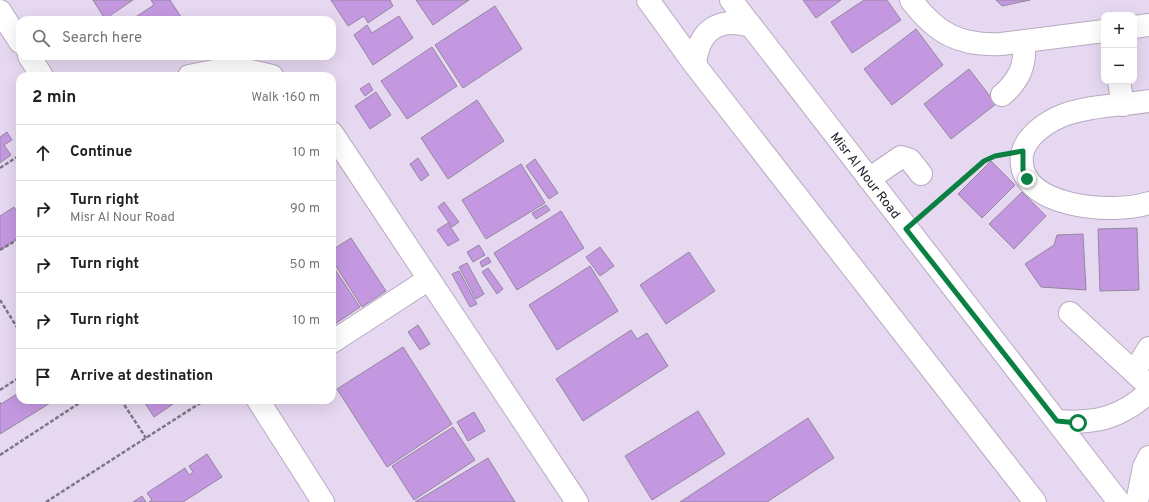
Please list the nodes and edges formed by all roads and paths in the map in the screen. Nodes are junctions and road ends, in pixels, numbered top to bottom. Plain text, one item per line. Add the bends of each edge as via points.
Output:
1 (648, 0) edge
2 (731, 0) edge
3 (911, 0) edge
4 (0, 11) edge
5 (1149, 25) edge
6 (751, 26) junction
7 (1137, 27) edge
8 (1101, 31) edge
9 (16, 36) edge
10 (1024, 41) junction
11 (32, 60) edge
12 (695, 65) junction
13 (39, 72) edge
14 (209, 72) edge
15 (255, 72) edge
16 (1120, 84) edge
17 (1002, 95) dead end
18 (1149, 101) edge
19 (1123, 105) junction
20 (336, 139) edge
21 (1023, 151) junction
22 (16, 158) edge
23 (0, 168) edge
24 (921, 174) dead end
25 (869, 179) junction
26 (1149, 203) edge
27 (906, 229) junction
28 (16, 240) edge
29 (0, 250) edge
30 (429, 279) junction
31 (0, 300) edge
32 (1070, 313) dead end
33 (16, 326) edge
34 (336, 339) edge
35 (1149, 348) edge
36 (1141, 379) edge
37 (16, 380) edge
38 (0, 390) edge
39 (1149, 392) edge
40 (78, 404) edge
41 (124, 404) edge
42 (199, 404) edge
43 (261, 404) edge
44 (1057, 421) junction
45 (146, 438) junction
46 (0, 455) edge
47 (1149, 457) edge
48 (46, 502) edge
49 (323, 502) edge
50 (577, 502) edge
51 (1035, 502) edge
52 (1119, 502) edge
53 (1137, 502) edge

1 - 12 street
2 - 6 street, Misr Al Nour Road
3 - 10 street via 924,17 951,37 984,44
4 - 9 street
5 - 7 street
6 - 12 street via 738,22 724,23 711,29 702,38 696,51
6 - 25 street, Misr Al Nour Road
8 - 10 street
10 - 17 street via 1025,52 1021,72
11 - 13 street
12 - 51 street
14 - 15 street via 234,67
16 - 19 street
18 - 19 street
19 - 21 street via 1072,112 1060,117 1027,141
20 - 30 street
21 - 26 street via 1023,170 1027,179 1033,186 1061,200 1103,209
21 - 27 path via 995,156 984,161
22 - 23 path
24 - 25 street via 910,160 901,157
25 - 27 street, Misr Al Nour Road
27 - 44 street, Misr Al Nour Road
28 - 29 path
30 - 34 street
30 - 50 street
31 - 33 path
32 - 36 street
35 - 36 street
37 - 38 path
39 - 44 street via 1119,414 1078,423
40 - 46 path
41 - 45 path
42 - 45 path
43 - 49 street
44 - 52 street, Misr Al Nour Road
45 - 48 path
47 - 53 street via 1144,467

